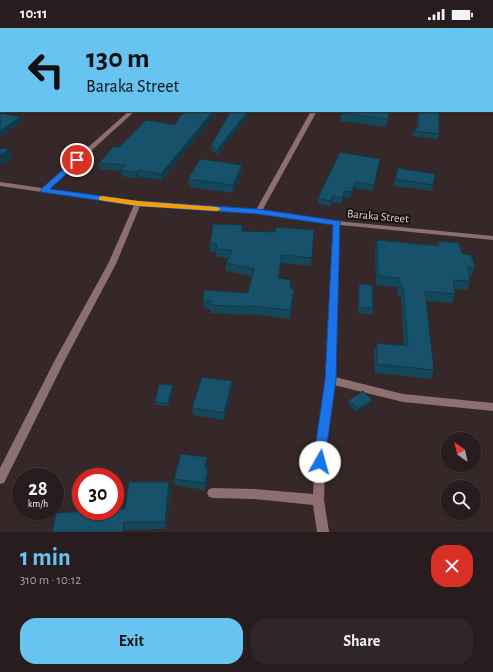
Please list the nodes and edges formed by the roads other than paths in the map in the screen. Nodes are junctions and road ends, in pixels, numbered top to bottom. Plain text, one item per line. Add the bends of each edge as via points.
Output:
1 (131, 112) edge
2 (313, 112) edge
3 (0, 184) edge
4 (44, 190) junction
5 (138, 204) junction
6 (258, 212) junction
7 (337, 223) junction
8 (493, 238) edge
9 (330, 380) junction
10 (493, 407) edge
11 (0, 478) edge
12 (214, 493) dead end
13 (318, 500) junction
14 (322, 532) edge

1 - 4 street
2 - 6 street
3 - 4 street, Baraka Street
4 - 5 street, Baraka Street
5 - 6 street, Baraka Street
5 - 11 street via 112,264 60,358
6 - 7 street, Baraka Street
7 - 8 street, Baraka Street
7 - 9 street
9 - 10 street via 403,398
9 - 13 street
12 - 13 street
13 - 14 street

